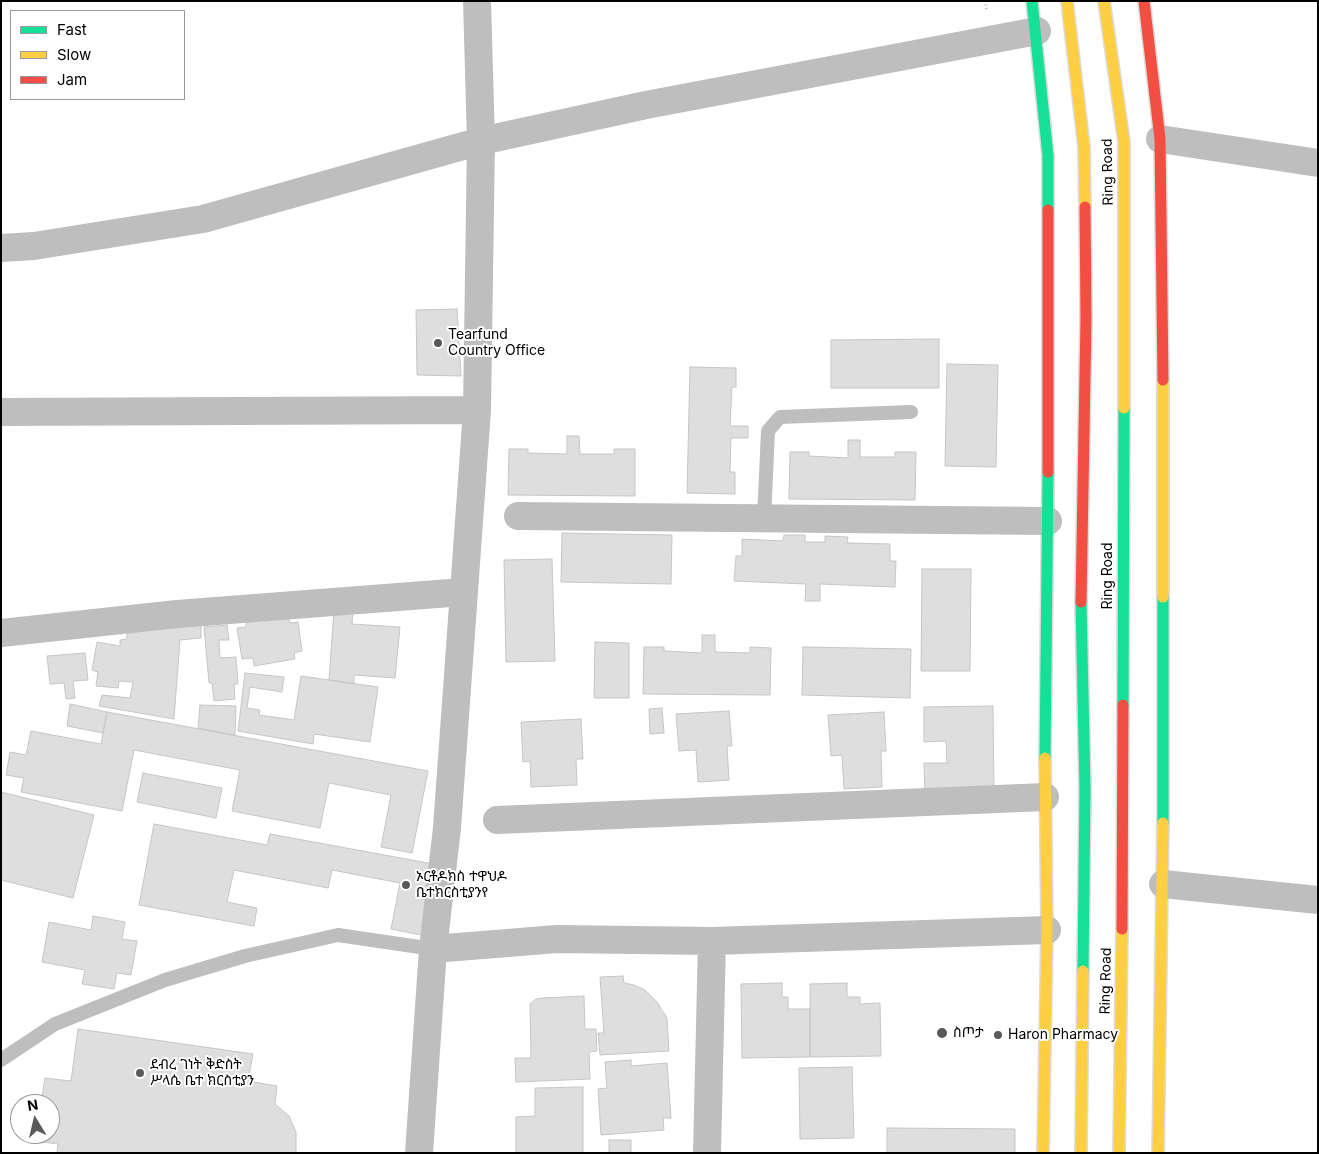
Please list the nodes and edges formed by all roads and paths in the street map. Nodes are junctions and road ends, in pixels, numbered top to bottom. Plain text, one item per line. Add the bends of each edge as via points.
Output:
1 (477, 1) edge
2 (984, 1) edge
3 (1032, 1) edge
4 (1067, 1) edge
5 (1104, 1) edge
6 (1144, 1) edge
7 (995, 9) dead end
8 (1036, 31) junction
9 (1160, 139) junction
10 (481, 141) junction
11 (1318, 162) edge
12 (1, 248) edge
13 (476, 410) junction
14 (1, 412) edge
15 (911, 412) dead end
16 (518, 516) dead end
17 (764, 519) junction
18 (1048, 521) junction
19 (463, 592) junction
20 (1, 633) edge
21 (1045, 797) junction
22 (497, 820) dead end
23 (1163, 884) junction
24 (1318, 900) edge
25 (1047, 930) junction
26 (712, 941) junction
27 (433, 949) junction
28 (1, 1060) edge
29 (419, 1153) edge
30 (707, 1153) edge
31 (1043, 1153) edge
32 (1081, 1153) edge
33 (1118, 1153) edge
34 (1158, 1153) edge

1 - 10 street
2 - 7 path via 986,11
3 - 8 main road
4 - 32 main road, Ring Road via 1084,147 1086,319 1081,580 1084,798
5 - 33 main road, Ring Road via 1124,142 1123,875
6 - 9 main road
8 - 10 street via 646,105
8 - 18 main road via 1048,156
9 - 11 street
9 - 23 main road
10 - 12 street via 203,219 34,246
10 - 13 street
13 - 14 street
13 - 19 street
15 - 17 lane via 780,417 768,431
16 - 17 street
17 - 18 street
18 - 21 main road
19 - 20 street via 177,614
19 - 27 street via 448,828
21 - 22 street
21 - 25 main road
23 - 24 street
23 - 34 main road
25 - 26 street
25 - 31 main road
26 - 27 street via 557,939
26 - 30 street
27 - 28 lane via 338,935 245,956 165,980 55,1024
27 - 29 street

